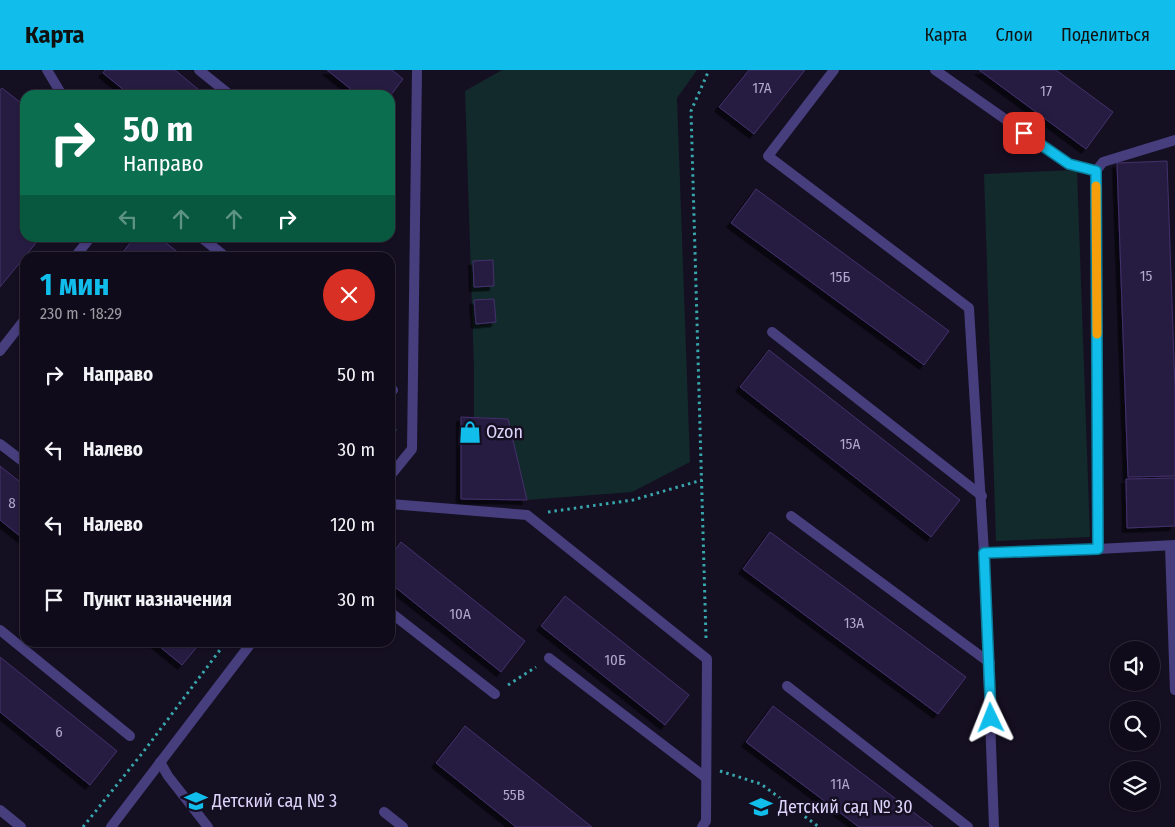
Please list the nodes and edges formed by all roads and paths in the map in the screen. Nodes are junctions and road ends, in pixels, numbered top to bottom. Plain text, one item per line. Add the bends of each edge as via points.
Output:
1 (47, 70) edge
2 (199, 70) edge
3 (417, 70) edge
4 (708, 70) edge
5 (834, 70) edge
6 (935, 70) edge
7 (59, 90) edge
8 (224, 90) edge
9 (1175, 140) edge
10 (1096, 171) junction
11 (87, 242) edge
12 (207, 242) edge
13 (79, 252) edge
14 (220, 252) edge
15 (20, 326) edge
16 (772, 332) dead end
17 (0, 351) edge
18 (0, 444) edge
19 (20, 459) edge
20 (395, 470) edge
21 (702, 480) junction
22 (982, 496) junction
23 (395, 504) edge
24 (527, 515) junction
25 (791, 516) dead end
26 (1173, 546) edge
27 (1098, 549) junction
28 (984, 553) junction
29 (395, 616) edge
30 (0, 630) edge
31 (20, 646) edge
32 (21, 647) edge
33 (222, 647) edge
34 (248, 647) edge
35 (550, 658) joint
36 (707, 659) junction
37 (990, 663) junction
38 (787, 686) dead end
39 (1175, 690) edge
40 (494, 694) joint
41 (130, 736) joint
42 (144, 751) junction
43 (160, 762) junction
44 (705, 772) junction
45 (0, 810) edge
46 (384, 812) dead end
47 (21, 827) edge
48 (83, 827) edge
49 (111, 827) edge
50 (208, 827) edge
51 (403, 827) edge
52 (702, 827) edge
53 (820, 827) edge
54 (968, 827) edge
55 (994, 827) edge

1 - 7 lane
2 - 8 lane
3 - 20 lane via 412,449
4 - 21 path via 690,111
5 - 22 lane via 768,156 969,308
6 - 10 lane via 1069,164
9 - 10 lane via 1103,162
10 - 27 lane
11 - 13 lane
12 - 14 lane
15 - 17 lane
16 - 22 lane
18 - 19 lane
21 - 24 path via 633,500
21 - 36 path
22 - 28 lane
23 - 24 lane
24 - 36 lane
25 - 37 lane
26 - 27 lane
26 - 39 lane
27 - 28 lane
28 - 37 lane
29 - 40 lane
30 - 31 lane
32 - 41 lane
33 - 42 path
34 - 43 lane
35 - 40 path
35 - 44 lane
36 - 44 lane
37 - 55 lane
38 - 54 lane
41 - 42 path
42 - 43 path
42 - 48 path
43 - 49 lane
43 - 50 lane
44 - 52 lane via 706,821
44 - 53 path via 761,784
45 - 47 lane
46 - 51 lane

